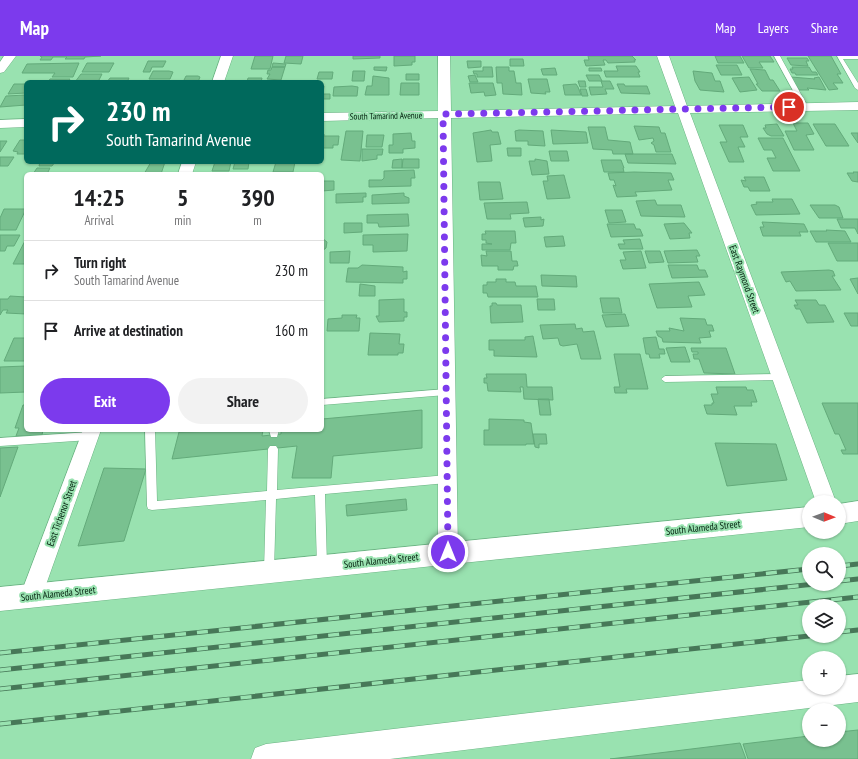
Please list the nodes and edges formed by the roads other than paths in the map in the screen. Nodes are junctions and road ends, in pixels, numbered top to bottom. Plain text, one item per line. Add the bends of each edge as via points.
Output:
1 (10, 56) edge
2 (227, 56) edge
3 (444, 56) edge
4 (663, 56) edge
5 (777, 56) edge
6 (858, 57) edge
7 (0, 70) edge
8 (219, 80) edge
9 (858, 88) edge
10 (858, 106) edge
11 (805, 107) junction
12 (683, 109) junction
13 (443, 114) junction
14 (324, 117) edge
15 (24, 123) edge
16 (0, 124) edge
17 (780, 377) junction
18 (665, 379) dead end
19 (446, 392) junction
20 (324, 402) edge
21 (150, 432) edge
22 (91, 433) edge
23 (0, 442) edge
24 (273, 449) dead end
25 (447, 478) junction
26 (320, 490) junction
27 (272, 495) junction
28 (823, 495) edge
29 (858, 512) edge
30 (846, 513) edge
31 (802, 518) edge
32 (448, 552) junction
33 (322, 566) junction
34 (269, 571) junction
35 (31, 596) junction
36 (0, 599) edge
37 (858, 688) edge
38 (266, 759) edge

1 - 7 street
2 - 8 street
3 - 13 street
4 - 12 street, East Raymond Street
5 - 11 lane
6 - 9 lane via 839,57
10 - 11 street, South Tamarind Avenue
11 - 12 street, South Tamarind Avenue
12 - 13 street, South Tamarind Avenue
12 - 17 street, East Raymond Street
13 - 14 street, South Tamarind Avenue
13 - 19 street
15 - 16 street
17 - 18 lane
17 - 28 street, East Raymond Street
19 - 20 lane
19 - 25 street
21 - 27 lane via 152,506
22 - 23 lane
22 - 35 street, East Tichenor Street
24 - 27 lane
25 - 26 lane
25 - 32 street
26 - 27 lane
26 - 33 lane
27 - 34 lane
29 - 30 main road
31 - 32 main road, South Alameda Street
32 - 33 main road, South Alameda Street
33 - 34 main road, South Alameda Street
34 - 35 main road, South Alameda Street
35 - 36 main road, South Alameda Street
37 - 38 main road

